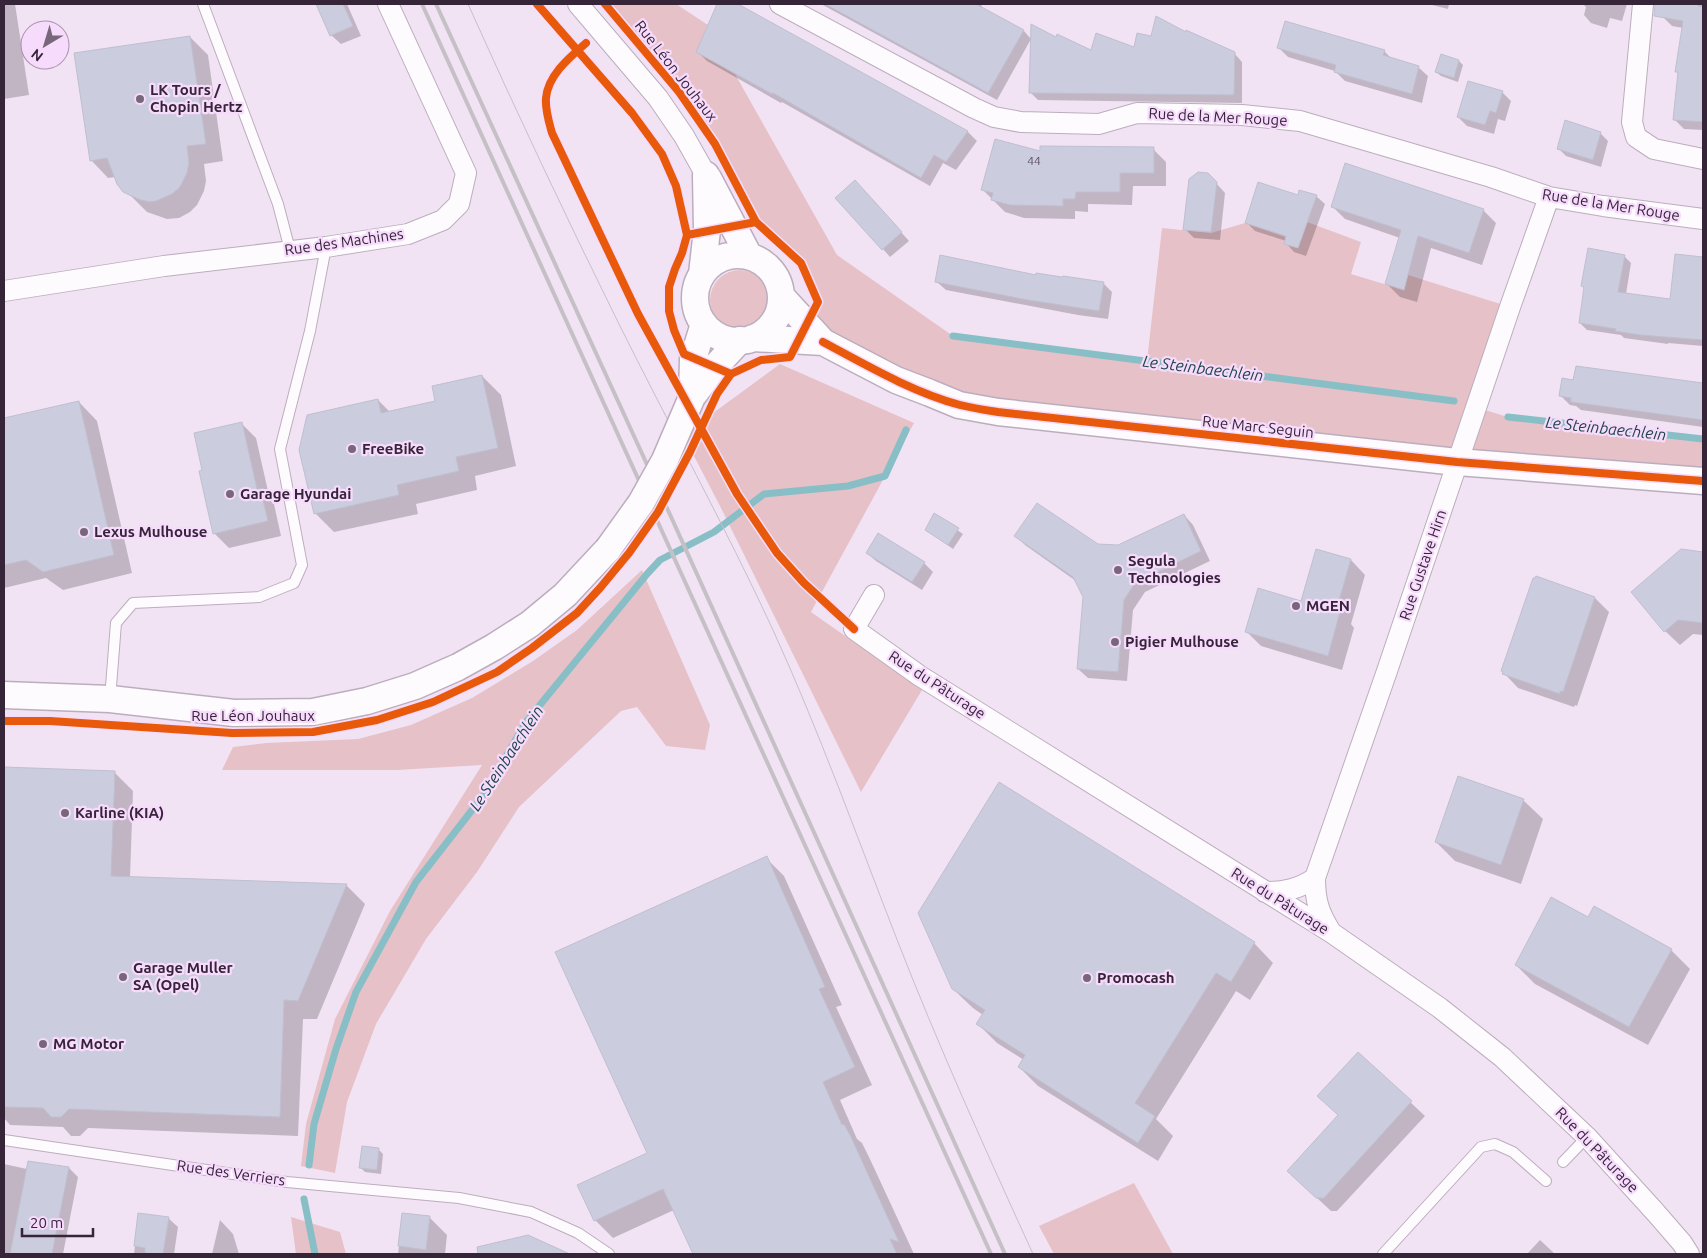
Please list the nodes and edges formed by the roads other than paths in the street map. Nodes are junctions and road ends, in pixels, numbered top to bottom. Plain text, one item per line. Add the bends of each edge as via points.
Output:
1 (203, 4) edge
2 (388, 4) edge
3 (578, 4) edge
4 (780, 4) edge
5 (1643, 4) edge
6 (1703, 159) edge
7 (706, 175) junction
8 (1549, 196) junction
9 (1703, 219) edge
10 (326, 247) junction
11 (290, 250) junction
12 (749, 256) junction
13 (702, 274) junction
14 (4, 291) edge
15 (781, 296) junction
16 (704, 324) junction
17 (746, 339) junction
18 (823, 342) junction
19 (692, 396) junction
20 (1457, 462) junction
21 (1703, 481) edge
22 (874, 595) dead end
23 (4, 695) edge
24 (110, 699) junction
25 (1315, 878) junction
26 (1265, 892) junction
27 (1332, 933) junction
28 (1588, 1137) junction
29 (4, 1140) edge
30 (1563, 1162) dead end
31 (1546, 1181) dead end
32 (609, 1254) edge
33 (1382, 1254) edge
34 (1688, 1254) edge

1 - 11 lane via 278,204
2 - 10 street, Rue des Machines via 466,174 460,204 443,220 408,234
3 - 7 street, Rue Léon Jouhaux via 658,98
4 - 8 street, Rue de la Mer Rouge via 994,117 1021,122 1099,124 1137,114 1242,115 1300,121
5 - 6 street via 1632,122 1636,137 1654,149
7 - 12 street, Rue Léon Jouhaux
7 - 13 street, Rue Léon Jouhaux via 707,230
8 - 9 street, Rue de la Mer Rouge
8 - 20 street, Rue Gustave Hirn
10 - 11 street, Rue des Machines
10 - 24 lane via 310,332 280,449 302,565 294,583 259,597 134,603 116,623
11 - 14 street, Rue des Machines
12 - 13 street via 723,257
12 - 15 street via 772,271
13 - 16 street via 696,286 695,299
15 - 17 street via 774,321 765,331
15 - 18 street, Rue Marc Seguin
16 - 17 street via 714,334 726,339
16 - 19 street, Rue Léon Jouhaux via 693,359
17 - 18 street, Rue Marc Seguin
17 - 19 street, Rue Léon Jouhaux via 714,368
18 - 20 street, Rue Marc Seguin via 930,394 998,412
19 - 24 street, Rue Léon Jouhaux, bridge via 660,469 641,503 608,549 565,595 530,624 458,667 367,701 313,712 234,713
20 - 21 street, Rue Marc Seguin
20 - 25 street, Rue Gustave Hirn
22 - 26 street, Rue du Pâturage via 854,629 920,676
23 - 24 street, Rue Léon Jouhaux
25 - 26 street via 1297,888
25 - 27 street, Rue Gustave Hirn via 1317,903
26 - 27 street, Rue du Pâturage
27 - 28 street, Rue du Pâturage via 1440,1008 1502,1057
28 - 30 lane
28 - 34 street, Rue du Pâturage via 1682,1243
29 - 32 lane, Rue des Verriers via 287,1182 459,1198 531,1212 578,1233
31 - 33 lane via 1513,1152 1495,1144 1482,1147

